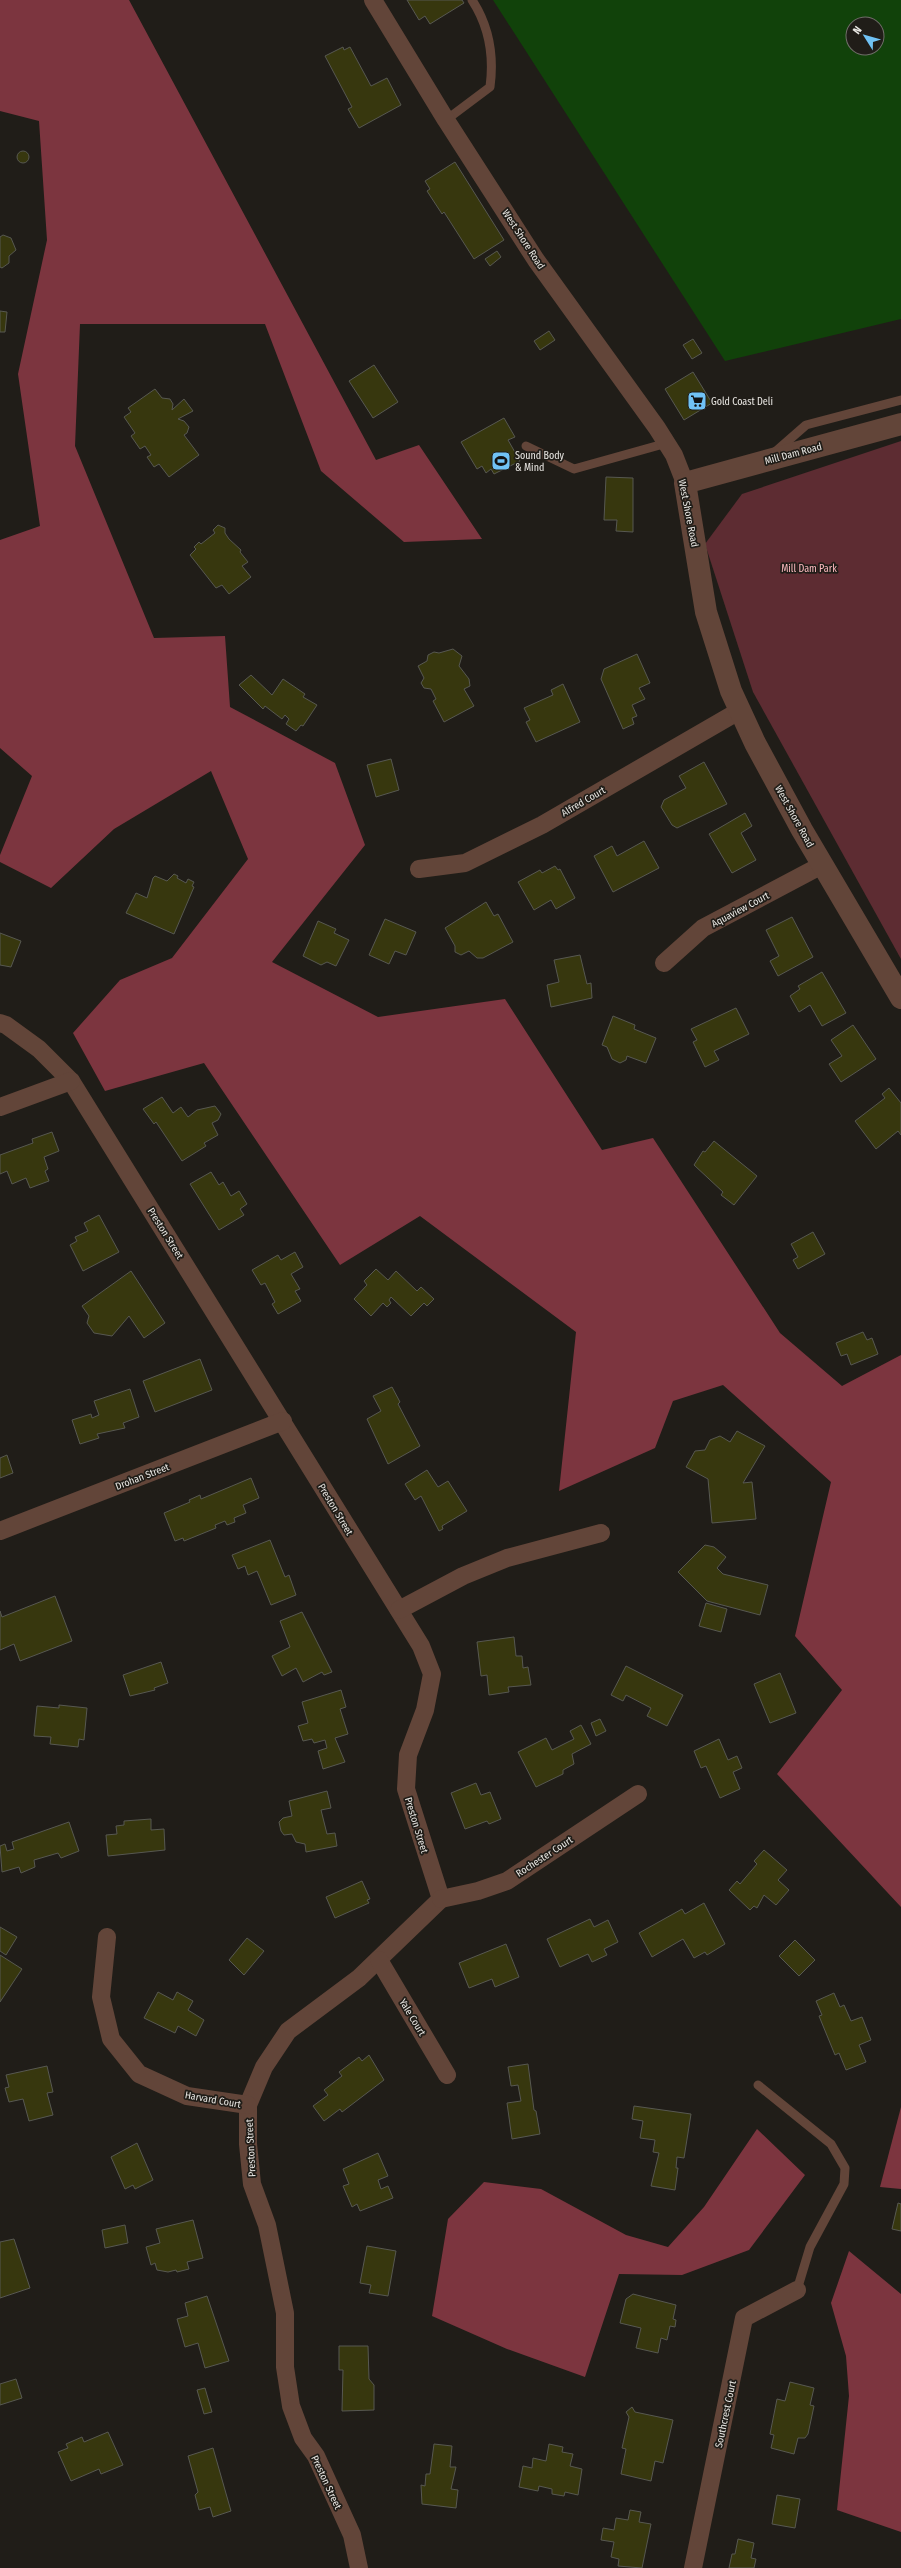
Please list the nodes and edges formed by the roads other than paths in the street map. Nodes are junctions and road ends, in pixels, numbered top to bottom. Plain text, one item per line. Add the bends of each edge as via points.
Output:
1 (373, 0) edge
2 (472, 0) edge
3 (446, 120) junction
4 (901, 400) edge
5 (901, 424) edge
6 (667, 444) junction
7 (526, 446) dead end
8 (765, 460) junction
9 (685, 484) junction
10 (739, 710) junction
11 (822, 865) junction
12 (419, 869) dead end
13 (664, 963) dead end
14 (901, 998) edge
15 (0, 1023) edge
16 (71, 1080) junction
17 (0, 1107) edge
18 (283, 1421) junction
19 (0, 1531) edge
20 (601, 1533) dead end
21 (399, 1610) junction
22 (638, 1794) dead end
23 (441, 1899) junction
24 (107, 1937) dead end
25 (379, 1960) junction
26 (447, 2075) dead end
27 (758, 2085) dead end
28 (248, 2105) junction
29 (797, 2290) joint
30 (359, 2568) edge
31 (693, 2568) edge

1 - 3 street, West Shore Road
2 - 3 lane via 483,17 486,31 493,67 490,87
3 - 6 street, West Shore Road via 536,260
4 - 8 lane via 806,426
5 - 8 street, Mill Dam Road
6 - 7 lane via 574,469
6 - 9 street, West Shore Road via 680,468
8 - 9 street, Mill Dam Road
9 - 10 street, West Shore Road via 706,612 722,667
10 - 11 street, West Shore Road
10 - 12 street, Alfred Court via 542,825 465,863
11 - 13 street, Aquaview Court via 703,928
11 - 14 street, West Shore Road
15 - 16 street, Preston Street via 6,1024 39,1049
16 - 17 street
16 - 18 street, Preston Street
18 - 19 street, Drohan Street
18 - 21 street, Preston Street
20 - 21 street via 507,1558 463,1576
21 - 23 street, Preston Street via 421,1646 432,1674 425,1710 408,1755 406,1789
22 - 23 street, Rochester Court via 507,1880 478,1891
23 - 25 street, Preston Street
24 - 28 street, Harvard Court via 101,1997 111,2039 139,2074 187,2096
25 - 26 street, Yale Court
25 - 28 street, Preston Street via 324,2006 288,2031 264,2067
27 - 29 lane via 831,2144 845,2168 844,2184 810,2247
28 - 30 street, Preston Street via 252,2184 267,2225 285,2314 285,2367 291,2406 302,2438 316,2456 352,2535
29 - 31 street, Southcrest Court via 744,2318

